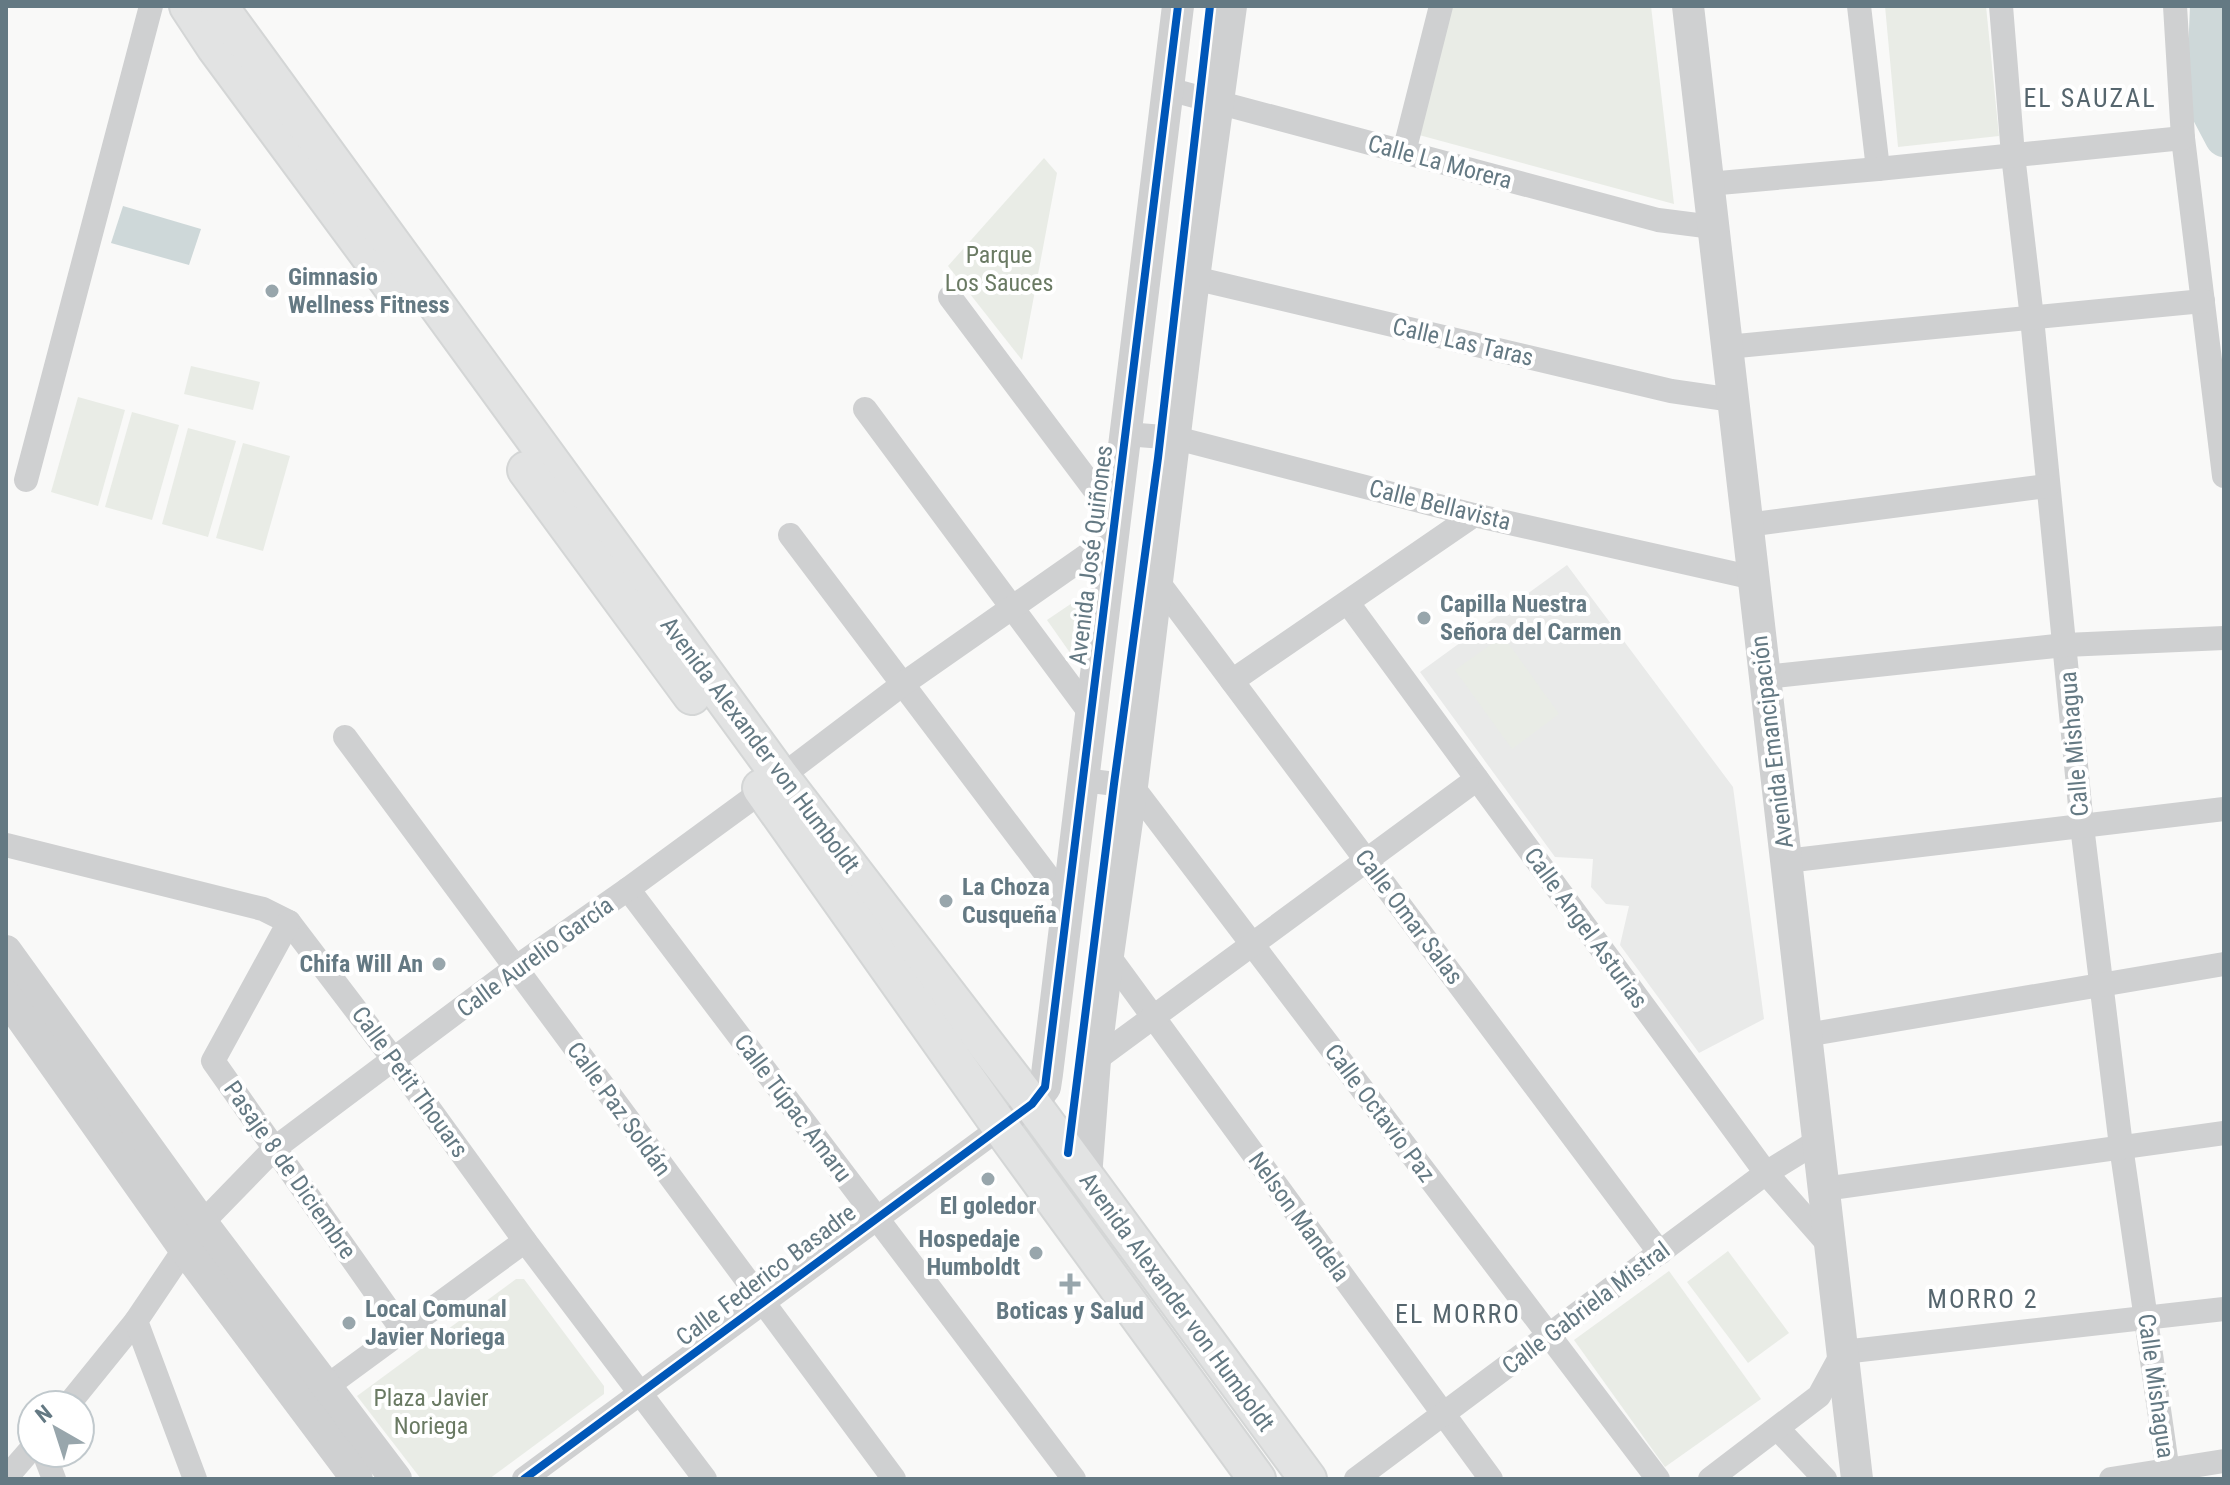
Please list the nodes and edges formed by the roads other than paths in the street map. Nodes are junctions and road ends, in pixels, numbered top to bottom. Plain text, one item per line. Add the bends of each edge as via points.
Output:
1 (151, 6) edge
2 (188, 6) edge
3 (219, 6) edge
4 (1178, 6) edge
5 (1231, 6) edge
6 (1441, 6) edge
7 (1688, 6) edge
8 (1859, 6) edge
9 (2001, 6) edge
10 (2175, 6) edge
11 (1168, 89) junction
12 (1218, 102) junction
13 (2183, 138) junction
14 (1404, 152) junction
15 (2013, 155) junction
16 (1878, 169) junction
17 (1708, 184) junction
18 (1713, 227) junction
19 (1194, 278) junction
20 (950, 297) dead end
21 (2203, 301) junction
22 (2032, 318) junction
23 (1727, 347) junction
24 (460, 358) junction
25 (1733, 400) junction
26 (865, 409) dead end
27 (1126, 434) junction
28 (1176, 438) junction
29 (2224, 476) edge
30 (26, 480) dead end
31 (2047, 486) junction
32 (1474, 515) junction
33 (1747, 525) junction
34 (1114, 527) junction
35 (790, 535) dead end
36 (1754, 578) junction
37 (1158, 582) junction
38 (1348, 603) junction
39 (1013, 608) junction
40 (2224, 638) edge
41 (2065, 645) junction
42 (1765, 677) junction
43 (1232, 681) junction
44 (903, 684) junction
45 (1091, 714) junction
46 (345, 737) dead end
47 (1477, 779) junction
48 (1083, 780) junction
49 (771, 783) junction
50 (1132, 786) junction
51 (2224, 809) edge
52 (2082, 826) junction
53 (6, 845) edge
54 (1366, 861) junction
55 (1786, 861) junction
56 (628, 889) junction
57 (1068, 903) junction
58 (289, 922) junction
59 (1253, 945) junction
60 (6, 951) edge
61 (1108, 955) junction
62 (2224, 964) edge
63 (515, 968) junction
64 (2100, 985) junction
65 (6, 996) edge
66 (1153, 1018) junction
67 (1806, 1035) junction
68 (394, 1060) junction
69 (1095, 1060) junction
70 (1032, 1104) junction
71 (1000, 1126) junction
72 (2224, 1133) edge
73 (1818, 1141) junction
74 (2121, 1146) junction
75 (275, 1148) junction
76 (1766, 1173) junction
77 (1086, 1177) junction
78 (1824, 1189) junction
79 (876, 1218) junction
80 (193, 1236) junction
81 (525, 1241) junction
82 (1830, 1246) junction
83 (1660, 1253) junction
84 (762, 1302) junction
85 (2224, 1309) edge
86 (2146, 1318) junction
87 (136, 1321) junction
88 (403, 1331) junction
89 (1549, 1335) junction
90 (1843, 1352) junction
91 (326, 1387) junction
92 (81, 1389) edge
93 (640, 1393) junction
94 (1443, 1414) junction
95 (1778, 1429) junction
96 (2224, 1461) edge
97 (2169, 1474) edge
98 (195, 1479) edge
99 (357, 1479) edge
100 (396, 1479) edge
101 (524, 1479) edge
102 (705, 1479) edge
103 (894, 1479) edge
104 (1074, 1479) edge
105 (1257, 1479) edge
106 (1308, 1479) edge
107 (1356, 1479) edge
108 (1491, 1479) edge
109 (1658, 1479) edge
110 (1710, 1479) edge
111 (1825, 1479) edge
112 (1857, 1479) edge
113 (2111, 1479) edge

1 - 30 street
2 - 24 main road, Avenida Alexander von Humboldt
3 - 24 main road, Avenida Alexander von Humboldt
4 - 11 street, Avenida José Quiñones
5 - 12 street
6 - 14 street
7 - 17 street, Avenida Emancipación
8 - 16 street
9 - 15 street, Calle Mishagua
10 - 13 street
11 - 12 street, Calle La Morera
11 - 27 street, Avenida José Quiñones
12 - 14 street, Calle La Morera
12 - 19 street
13 - 15 street
13 - 21 street
14 - 18 street, Calle La Morera via 1658,220
15 - 16 street
15 - 22 street, Calle Mishagua
16 - 17 street
17 - 18 street, Avenida Emancipación
18 - 23 street, Avenida Emancipación
19 - 25 street, Calle Las Taras via 1671,391
19 - 28 street
20 - 34 street
21 - 22 street
21 - 29 street
22 - 23 street
22 - 31 street, Calle Mishagua
23 - 25 street, Avenida Emancipación
24 - 49 main road, Avenida Alexander von Humboldt
25 - 33 street, Avenida Emancipación
26 - 39 street
27 - 28 street, Calle Bellavista
27 - 34 street, Avenida José Quiñones
28 - 32 street, Calle Bellavista
28 - 37 street
31 - 33 street
31 - 41 street, Calle Mishagua
32 - 36 street, Calle Bellavista
32 - 38 street
33 - 36 street, Avenida Emancipación
34 - 39 street, Calle Aurelio García
34 - 45 street, Avenida José Quiñones
35 - 44 street
36 - 42 street, Avenida Emancipación
37 - 43 street, Calle Omar Salas
37 - 50 street
38 - 43 street
38 - 47 street, Calle Angel Asturias
39 - 44 street, Calle Aurelio García
39 - 45 street
40 - 41 street
41 - 42 street
41 - 52 street, Calle Mishagua
42 - 55 street, Avenida Emancipación
43 - 54 street, Calle Omar Salas
44 - 49 street, Calle Aurelio García
44 - 57 street
45 - 48 street, Avenida José Quiñones
46 - 63 street, Calle Paz Soldán
47 - 54 street
47 - 76 street, Calle Angel Asturias
48 - 50 street
48 - 57 street, Avenida José Quiñones
49 - 56 street, Calle Aurelio García
49 - 70 main road, Avenida Alexander von Humboldt
49 - 71 main road, Avenida Alexander von Humboldt
50 - 59 street, Calle Octavio Paz
50 - 61 street
51 - 52 street
52 - 55 street
52 - 64 street, Calle Mishagua
53 - 58 street, Calle Petit Thouars via 263,909
54 - 59 street
54 - 83 street, Calle Omar Salas
55 - 67 street, Avenida Emancipación
56 - 63 street, Calle Aurelio García
56 - 79 street, Calle Túpac Amaru
57 - 70 street, Avenida José Quiñones via 1045,1087
58 - 68 street, Calle Petit Thouars
58 - 75 street, Pasaje 8 de Diciembre via 213,1061
59 - 66 street
59 - 89 street, Calle Octavio Paz
60 - 80 street
61 - 66 street, Nelson Mandela
61 - 69 street
62 - 64 street
63 - 68 street, Calle Aurelio García
63 - 84 street, Calle Paz Soldán
64 - 67 street
64 - 74 street, Calle Mishagua
65 - 80 street
66 - 69 street
66 - 94 street, Nelson Mandela
67 - 73 street, Avenida Emancipación
68 - 75 street, Calle Aurelio García
68 - 81 street, Calle Petit Thouars
69 - 77 street
70 - 71 street, Calle Federico Basadre
70 - 77 main road, Avenida Alexander von Humboldt
71 - 79 street, Calle Federico Basadre
71 - 105 main road, Avenida Alexander von Humboldt
72 - 74 street
73 - 76 street, Calle Gabriela Mistral
73 - 78 street, Avenida Emancipación
74 - 78 street
74 - 86 street, Calle Mishagua
75 - 80 street, Calle Aurelio García
75 - 88 street, Pasaje 8 de Diciembre
76 - 82 street, Calle Angel Asturias
76 - 83 street, Calle Gabriela Mistral
77 - 106 main road, Avenida Alexander von Humboldt
78 - 82 street, Avenida Emancipación
79 - 84 street, Calle Federico Basadre
79 - 104 street, Calle Túpac Amaru
80 - 87 street, Calle Aurelio García
80 - 91 street
80 - 99 street
81 - 88 street
81 - 93 street, Calle Petit Thouars
82 - 90 street, Avenida Emancipación
83 - 89 street, Calle Gabriela Mistral
84 - 93 street, Calle Federico Basadre
84 - 103 street, Calle Paz Soldán
85 - 86 street
86 - 90 street
86 - 97 street, Calle Mishagua
87 - 92 street, Calle Aurelio García
87 - 98 street
88 - 91 street
89 - 94 street, Calle Gabriela Mistral
89 - 109 street, Calle Octavio Paz
90 - 95 street via 1819,1396
90 - 112 street, Avenida Emancipación
91 - 100 street
93 - 101 street, Calle Federico Basadre
93 - 102 street, Calle Petit Thouars
94 - 107 street, Calle Gabriela Mistral
94 - 108 street, Nelson Mandela
95 - 110 street
95 - 111 street
96 - 97 street
97 - 113 street

